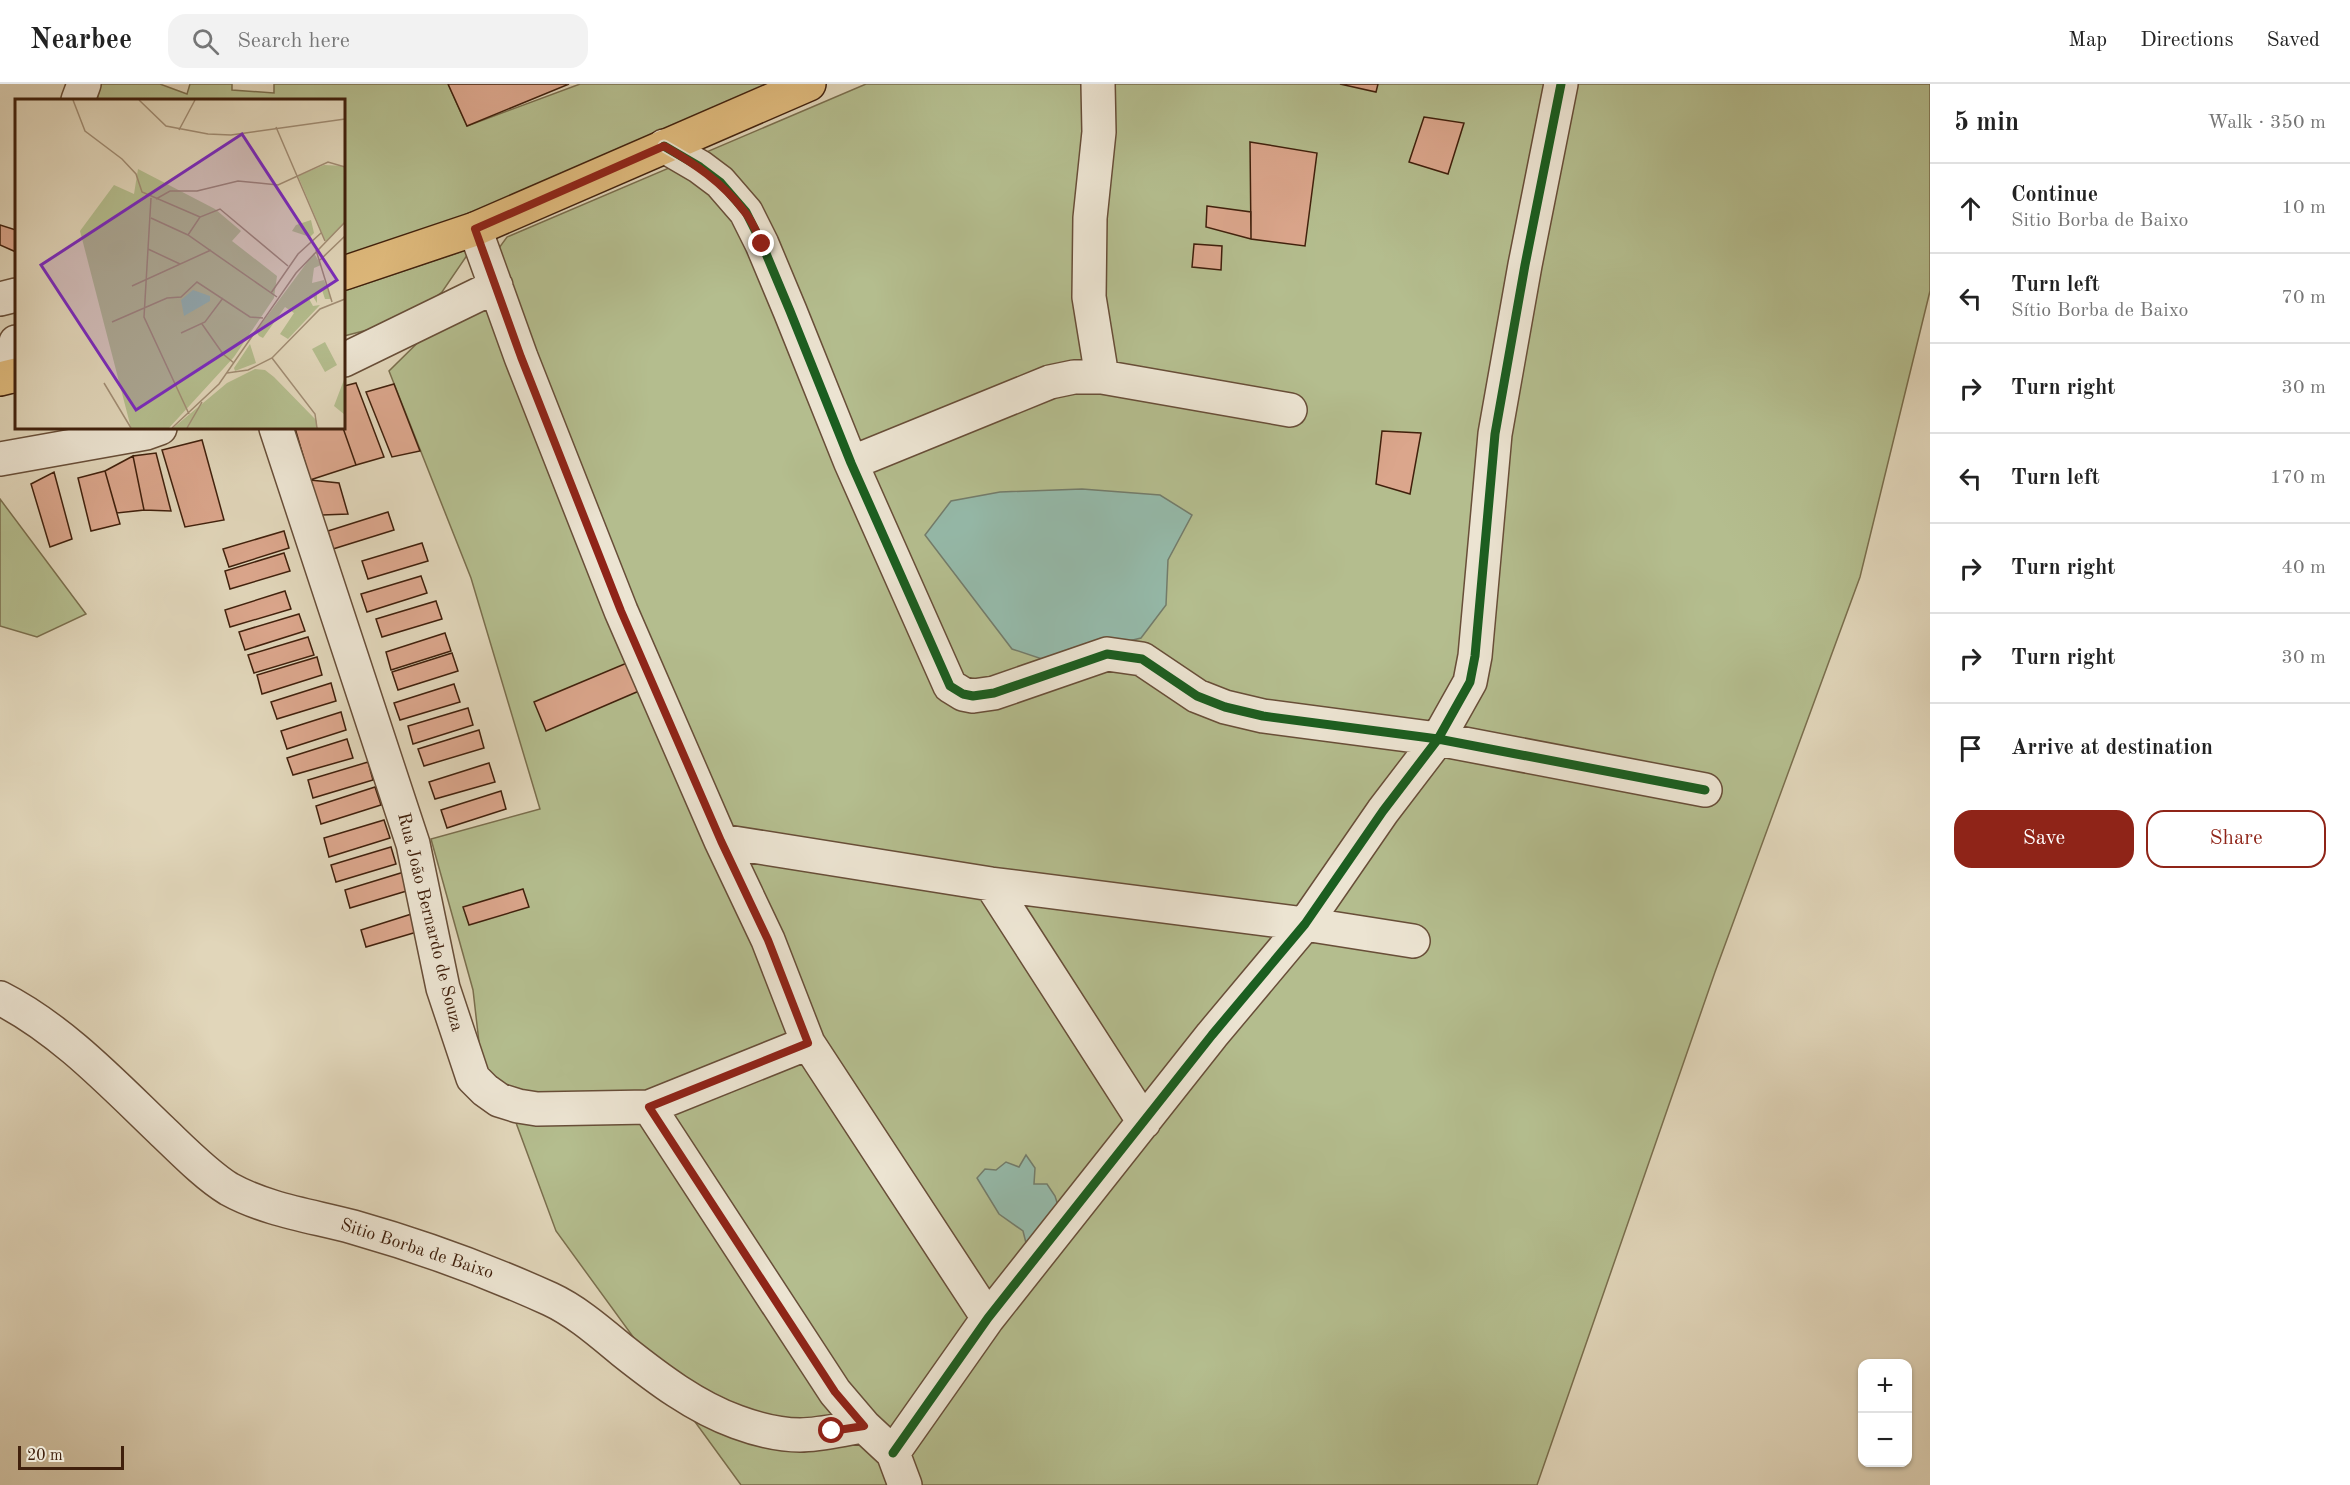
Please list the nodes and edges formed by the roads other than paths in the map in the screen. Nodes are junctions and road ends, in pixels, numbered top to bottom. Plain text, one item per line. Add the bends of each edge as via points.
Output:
1 (84, 84) edge
2 (809, 84) edge
3 (1098, 84) edge
4 (1561, 84) edge
5 (78, 99) edge
6 (664, 146) junction
7 (475, 229) junction
8 (345, 273) edge
9 (496, 286) junction
10 (15, 296) edge
11 (0, 299) edge
12 (15, 347) edge
13 (345, 360) edge
14 (9, 377) edge
15 (1102, 377) junction
16 (1290, 410) dead end
17 (156, 429) edge
18 (276, 429) edge
19 (0, 459) edge
20 (851, 463) junction
21 (1438, 739) junction
22 (1705, 790) dead end
23 (721, 841) junction
24 (991, 884) junction
25 (1305, 924) junction
26 (1413, 941) dead end
27 (0, 998) edge
28 (808, 1043) junction
29 (649, 1107) junction
30 (1144, 1122) junction
31 (988, 1318) junction
32 (864, 1426) junction
33 (893, 1453) junction
34 (905, 1485) edge

1 - 5 street
2 - 6 main road
3 - 15 street via 1099,132 1090,218 1089,297
4 - 21 street via 1495,434 1475,656 1470,682
6 - 7 main road
6 - 20 street via 720,182 746,212
7 - 8 main road
7 - 9 street
9 - 13 street
9 - 23 street via 621,611
10 - 11 street
12 - 14 street
15 - 16 street
15 - 20 street via 1050,382
17 - 19 street
18 - 29 street, Rua João Bernardo de Souza via 413,844 443,988 473,1078 499,1100 518,1106
20 - 21 street via 940,666 950,686 963,694 994,693 1107,654 1124,655 1142,659 1197,696 1225,707 1263,716
21 - 22 street
21 - 25 street
23 - 24 street
23 - 28 street via 768,940
24 - 25 street
24 - 30 street
25 - 26 street
25 - 30 street
27 - 32 street, Sitio Borba de Baixo via 64,1042 228,1188 275,1207 428,1251 554,1301 697,1403 735,1421 771,1432 800,1435
28 - 29 street, Rua João Bernardo de Souza
28 - 31 street
29 - 32 street via 835,1392
30 - 31 street
31 - 33 street
32 - 33 street
33 - 34 street

